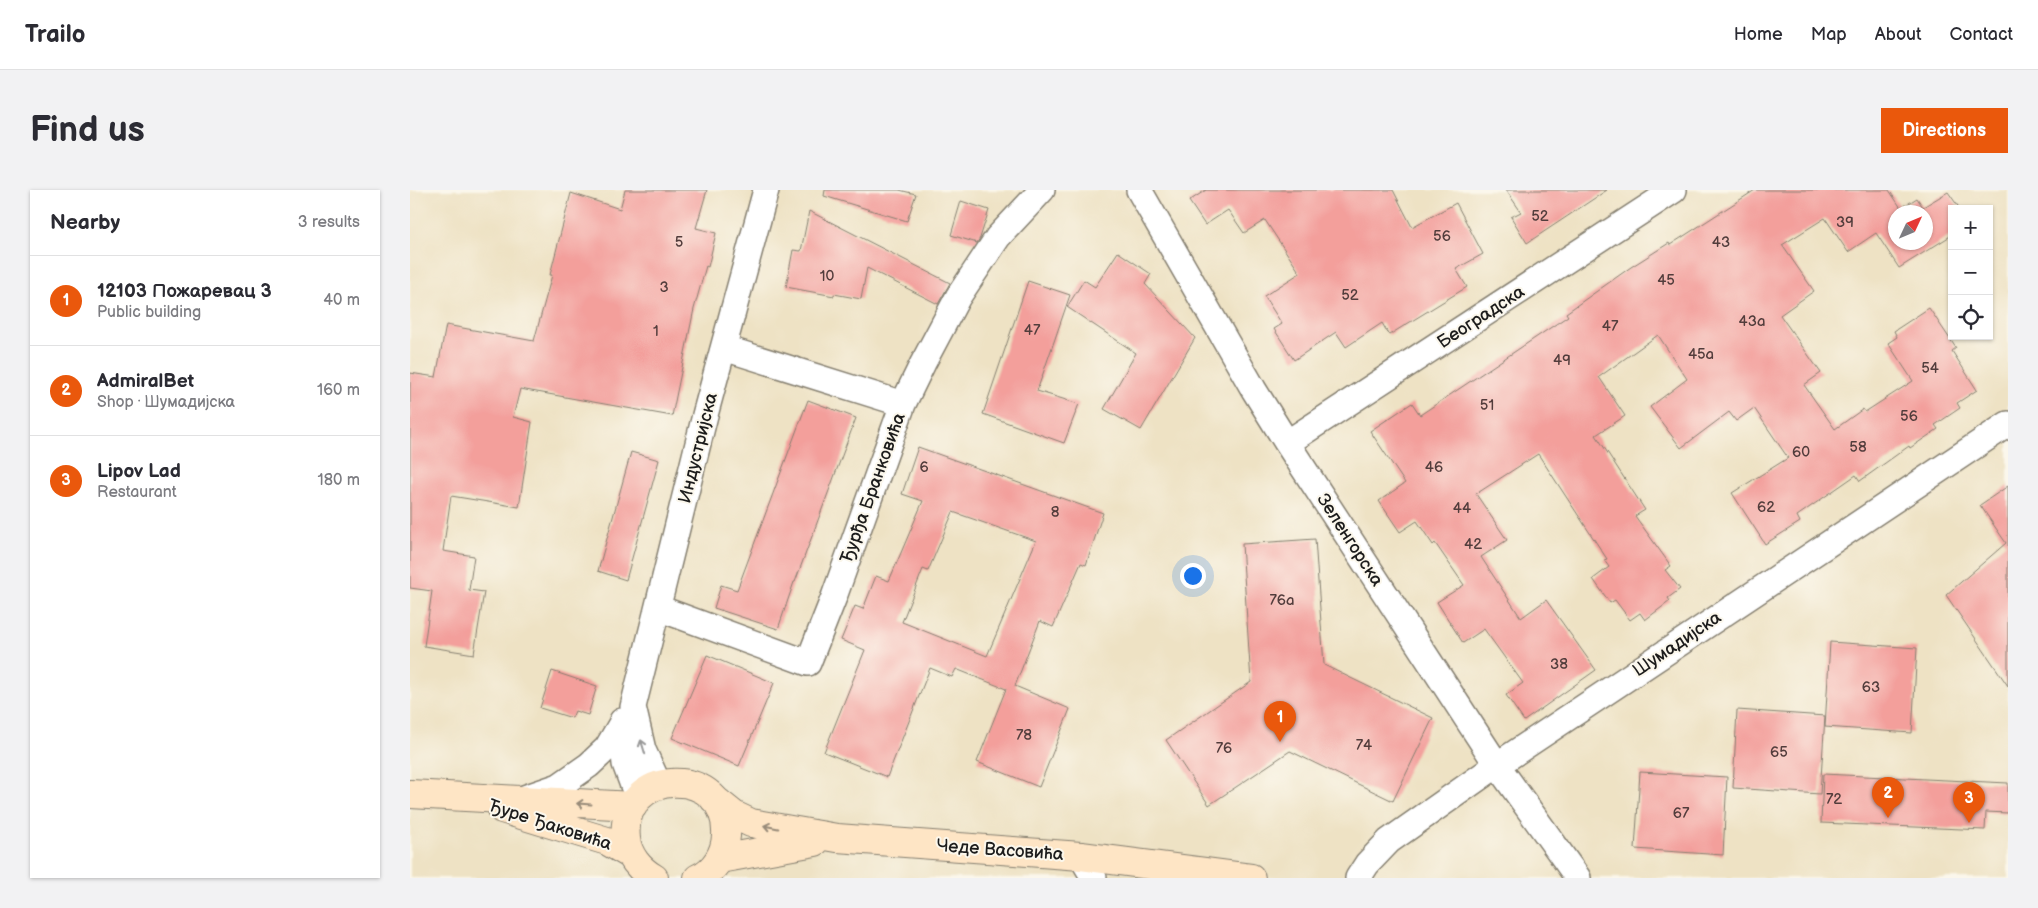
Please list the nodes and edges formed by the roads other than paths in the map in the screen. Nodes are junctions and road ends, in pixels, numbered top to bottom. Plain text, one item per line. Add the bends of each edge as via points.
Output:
1 (766, 190) edge
2 (1042, 190) edge
3 (1139, 190) edge
4 (1674, 190) edge
5 (724, 348) junction
6 (903, 404) junction
7 (2008, 424) edge
8 (1287, 443) junction
9 (658, 608) junction
10 (627, 716) junction
11 (1497, 765) junction
12 (410, 794) edge
13 (643, 797) junction
14 (467, 798) junction
15 (521, 799) junction
16 (714, 799) junction
17 (837, 838) junction
18 (631, 855) junction
19 (1088, 867) edge
20 (712, 870) edge
21 (654, 878) edge
22 (1251, 878) edge
23 (1358, 878) edge
24 (1578, 878) edge

1 - 5 street, Индустријска
2 - 6 street, Ђурђа Бранковића via 998,237 958,298
3 - 8 street, Зеленгорска
4 - 8 street, Београдска
5 - 6 street
5 - 9 street, Индустријска
6 - 9 street, Ђурђа Бранковића via 808,663
7 - 11 street, Шумадијска
8 - 11 street, Зеленгорска
9 - 10 street, Индустријска
10 - 13 street, Индустријска via 643,750
10 - 15 street via 607,748 589,765 559,786
11 - 23 street, Шумадијска via 1389,841
11 - 24 street, Зеленгорска
12 - 14 street, Ђуре Ђаковића
13 -> 15 street, Ђуре Ђаковића via 587,805
13 - 16 street, Ђуре Ђаковића via 674,782 689,783
13 - 18 street via 627,818 625,830
14 - 15 street, Ђуре Ђаковића
14 - 18 street, Ђуре Ђаковића via 607,841
17 -> 16 street, Чеде Васовића via 752,823 734,815
16 - 20 street via 723,812 727,828 726,844
17 - 19 street, Чеде Васовића
17 - 20 street, Чеде Васовића
18 - 21 street via 638,866
19 - 22 street, Чеде Васовића via 1168,869

